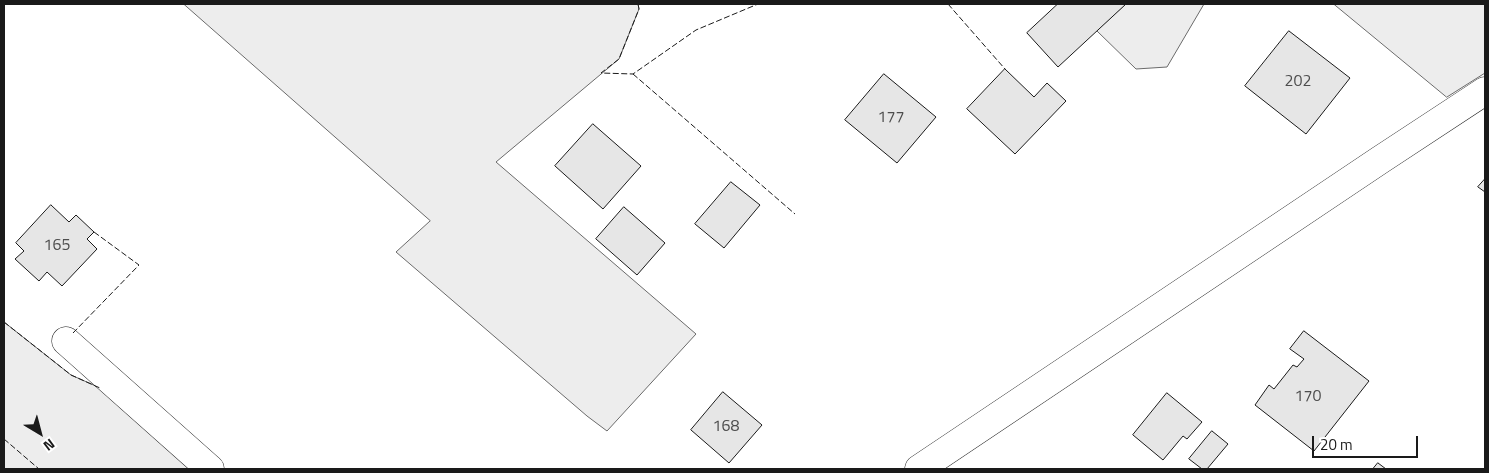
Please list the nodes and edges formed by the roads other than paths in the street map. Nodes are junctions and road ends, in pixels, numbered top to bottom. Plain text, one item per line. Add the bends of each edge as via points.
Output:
1 (1485, 92) edge
2 (66, 341) dead end
3 (210, 469) edge
4 (919, 469) edge

1 - 4 street
2 - 3 street

